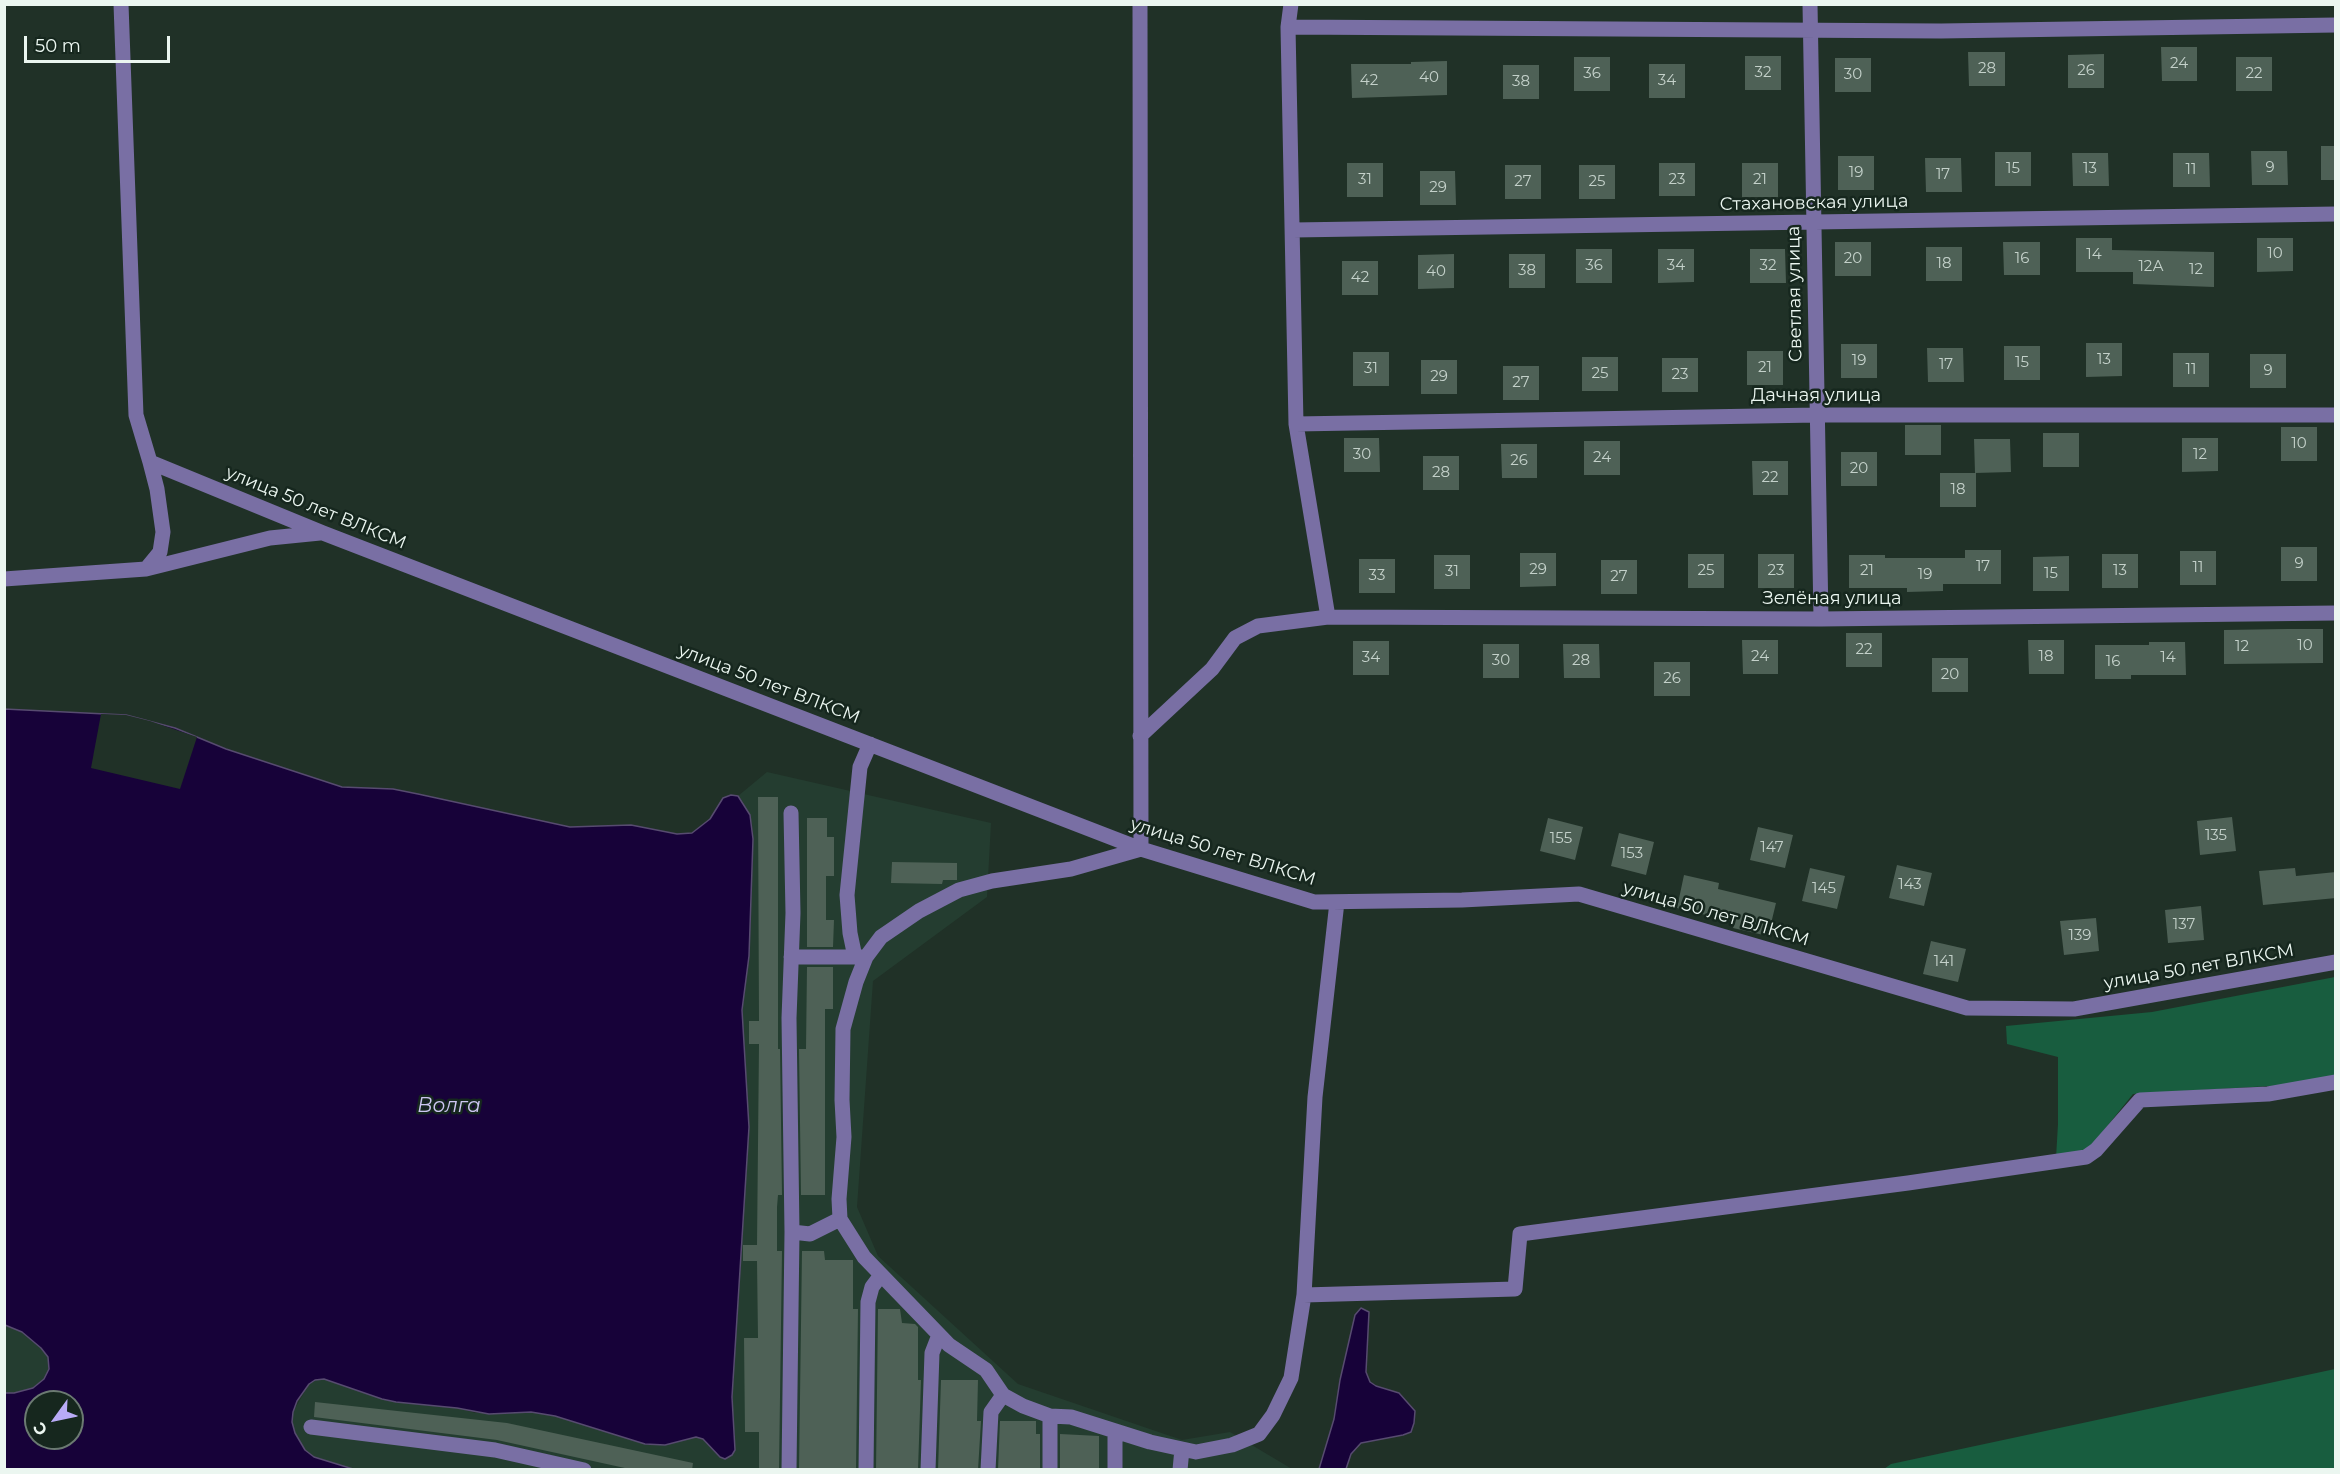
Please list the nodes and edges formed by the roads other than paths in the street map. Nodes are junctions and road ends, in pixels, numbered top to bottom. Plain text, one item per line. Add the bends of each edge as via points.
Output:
1 (121, 4) edge
2 (1140, 4) edge
3 (1291, 4) edge
4 (1810, 4) edge
5 (2336, 25) edge
6 (1288, 27) junction
7 (1810, 30) junction
8 (2336, 214) edge
9 (1814, 222) junction
10 (1293, 230) junction
11 (1817, 415) junction
12 (2336, 416) edge
13 (1296, 424) junction
14 (150, 462) junction
15 (323, 533) junction
16 (146, 569) junction
17 (4, 579) edge
18 (2336, 613) edge
19 (1328, 617) junction
20 (1821, 619) junction
21 (1140, 736) junction
22 (870, 744) junction
23 (791, 813) dead end
24 (1141, 849) junction
25 (1337, 902) junction
26 (791, 957) junction
27 (861, 957) junction
28 (2336, 962) edge
29 (2336, 1082) edge
30 (840, 1219) junction
31 (792, 1232) junction
32 (881, 1275) junction
33 (1304, 1295) junction
34 (939, 1335) junction
35 (1003, 1395) junction
36 (1050, 1416) junction
37 (311, 1427) dead end
38 (1115, 1431) junction
39 (1182, 1449) junction
40 (584, 1470) edge
41 (789, 1470) edge
42 (866, 1470) edge
43 (928, 1470) edge
44 (988, 1470) edge
45 (1050, 1470) edge
46 (1115, 1470) edge
47 (1180, 1470) edge

1 - 14 street via 136,415
2 - 21 street
3 - 6 street
4 - 7 street, Светлая улица
5 - 7 street
6 - 7 street
6 - 10 street
7 - 9 street, Светлая улица
8 - 9 street, Стахановская улица
9 - 10 street, Стахановская улица
9 - 11 street, Светлая улица
10 - 13 street
11 - 12 street, Дачная улица
11 - 13 street, Дачная улица
11 - 20 street, Светлая улица
13 - 19 street
14 - 15 street, улица 50 лет ВЛКСМ
14 - 16 street via 163,532 160,552
15 - 16 street via 270,538
15 - 22 street, улица 50 лет ВЛКСМ
16 - 17 street
18 - 20 street, Зелёная улица
19 - 20 street, Зелёная улица
19 - 21 street, Зелёная улица via 1258,626 1235,638 1212,669
21 - 24 street
22 - 24 street, улица 50 лет ВЛКСМ
22 - 27 street via 860,767 847,895 849,933
23 - 26 street
24 - 25 street, улица 50 лет ВЛКСМ via 1314,902
24 - 27 street via 1071,869 959,890 919,911
25 - 28 street, улица 50 лет ВЛКСМ via 1579,894 1967,1008 2074,1009
25 - 33 street via 1315,1097
26 - 27 street
26 - 31 street
27 - 30 street via 843,1029
29 - 33 street via 2268,1094 2140,1100 2086,1157 1520,1234 1515,1289
30 - 31 street via 810,1234
30 - 32 street via 864,1257
31 - 41 street
32 - 34 street
32 - 42 street via 868,1302
33 - 39 street via 1291,1378 1259,1434 1196,1452
34 - 35 street via 986,1370
34 - 43 street via 932,1353
35 - 36 street
35 - 44 street via 991,1412
36 - 38 street via 1071,1417
36 - 45 street
37 - 40 street via 495,1450
38 - 39 street
38 - 46 street
39 - 47 street

